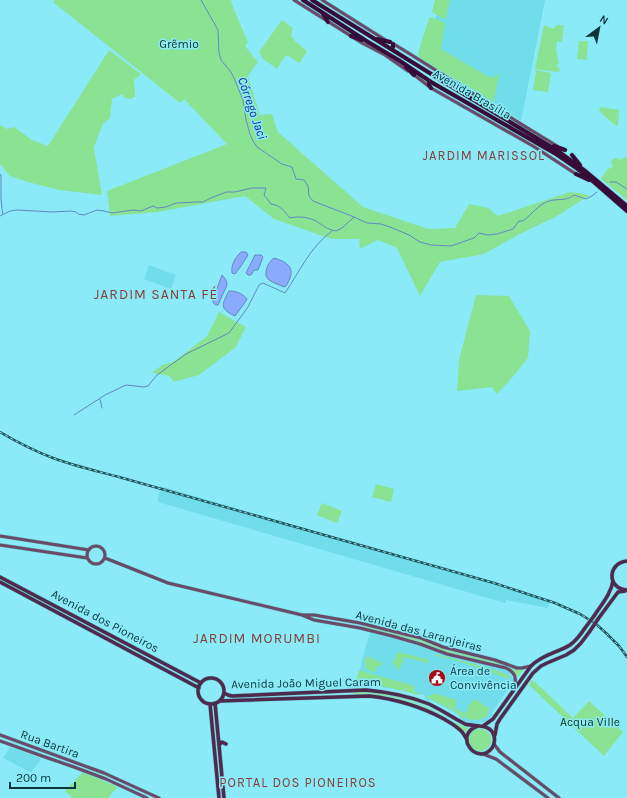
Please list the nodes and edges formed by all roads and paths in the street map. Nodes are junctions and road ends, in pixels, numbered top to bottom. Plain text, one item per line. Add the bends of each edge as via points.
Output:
1 (294, 0) edge
2 (302, 0) edge
3 (312, 0) edge
4 (322, 0) edge
5 (317, 9) junction
6 (328, 22) junction
7 (360, 30) junction
8 (351, 36) junction
9 (368, 42) junction
10 (374, 45) junction
11 (392, 46) junction
12 (400, 61) junction
13 (414, 75) junction
14 (431, 82) junction
15 (431, 88) junction
16 (457, 90) junction
17 (443, 94) junction
18 (460, 99) junction
19 (540, 140) junction
20 (565, 150) junction
21 (572, 155) joint
22 (584, 170) junction
23 (576, 174) joint
24 (595, 183) junction
25 (627, 206) edge
26 (627, 211) edge
27 (0, 536) edge
28 (0, 544) edge
29 (89, 550) junction
30 (87, 558) junction
31 (105, 558) junction
32 (627, 561) edge
33 (0, 577) edge
34 (613, 580) junction
35 (0, 582) edge
36 (627, 590) edge
37 (302, 614) junction
38 (530, 666) junction
39 (201, 683) junction
40 (199, 688) junction
41 (515, 688) junction
42 (224, 693) junction
43 (217, 702) junction
44 (210, 704) junction
45 (480, 726) junction
46 (0, 735) edge
47 (494, 736) junction
48 (467, 740) junction
49 (0, 741) edge
50 (226, 744) dead end
51 (494, 744) junction
52 (219, 745) junction
53 (483, 754) junction
54 (147, 798) edge
55 (159, 798) edge
56 (219, 798) edge
57 (224, 798) edge
58 (548, 798) edge
59 (559, 798) edge

1 - 6 street
2 - 5 highway, Avenida Brasília
3 - 7 highway, Avenida Brasília
4 - 11 street
5 - 6 highway via 326,16
5 - 9 highway, Avenida Brasília
6 - 8 street
7 - 11 highway, Avenida Brasília
7 - 11 highway
8 - 9 highway
8 - 13 street
9 - 10 highway, Avenida Brasília
10 - 11 highway via 388,50
10 - 12 highway, Avenida Brasília
11 - 16 highway, Avenida Brasília via 410,62
11 - 20 street via 410,54
12 - 13 highway
12 - 14 highway, Avenida Brasília
13 - 15 street
14 - 15 highway
14 - 16 highway via 436,81
14 - 18 highway, Avenida Brasília
15 - 17 street
16 - 19 highway, Avenida Brasília
17 - 18 highway via 447,92
17 - 23 street
18 - 24 highway, Avenida Brasília via 539,144
19 - 20 highway
19 - 22 highway, Avenida Brasília
20 - 21 street
21 - 22 highway
22 - 25 highway, Avenida Brasília
23 - 24 highway
24 - 26 highway, Avenida Brasília
27 - 29 street
28 - 30 street
29 - 30 street
29 - 31 street via 94,546 99,547 104,551
30 - 31 street via 90,563 96,564
31 - 37 street, Avenida das Laranjeiras via 168,583
32 - 34 main road via 614,567
33 - 39 main road, Avenida dos Pioneiros
34 - 36 main road via 619,588
34 - 38 main road, bridge via 609,593 578,638 570,645 541,657
35 - 40 main road, Avenida dos Pioneiros
36 - 47 main road, bridge via 618,592 574,650 541,666 533,673 500,719
37 - 38 street, Avenida das Laranjeiras via 360,623 421,638 443,647 518,668
37 - 41 street, Avenida das Laranjeiras via 314,620 360,628 447,654 506,668 515,675
38 - 41 main road
39 - 40 main road
39 - 42 main road via 208,678 219,680
40 - 44 main road via 200,698
41 - 45 main road via 493,719
42 - 43 main road
42 - 45 main road, Avenida João Miguel Caram via 232,696 382,691 426,703 465,724
43 - 44 main road
43 - 48 main road, Avenida João Miguel Caram via 369,696 387,698 431,712 451,723
43 - 52 main road
44 - 56 main road
45 - 47 main road via 489,729
45 - 48 main road via 470,731
46 - 55 street, Rua Bartira via 104,773
47 - 51 main road
48 - 53 main road via 472,750
49 - 54 street, Rua Bartira via 74,766
50 - 52 main road via 222,742
51 - 53 main road via 491,750
51 - 59 street via 500,752
52 - 57 main road
53 - 58 street via 496,759

